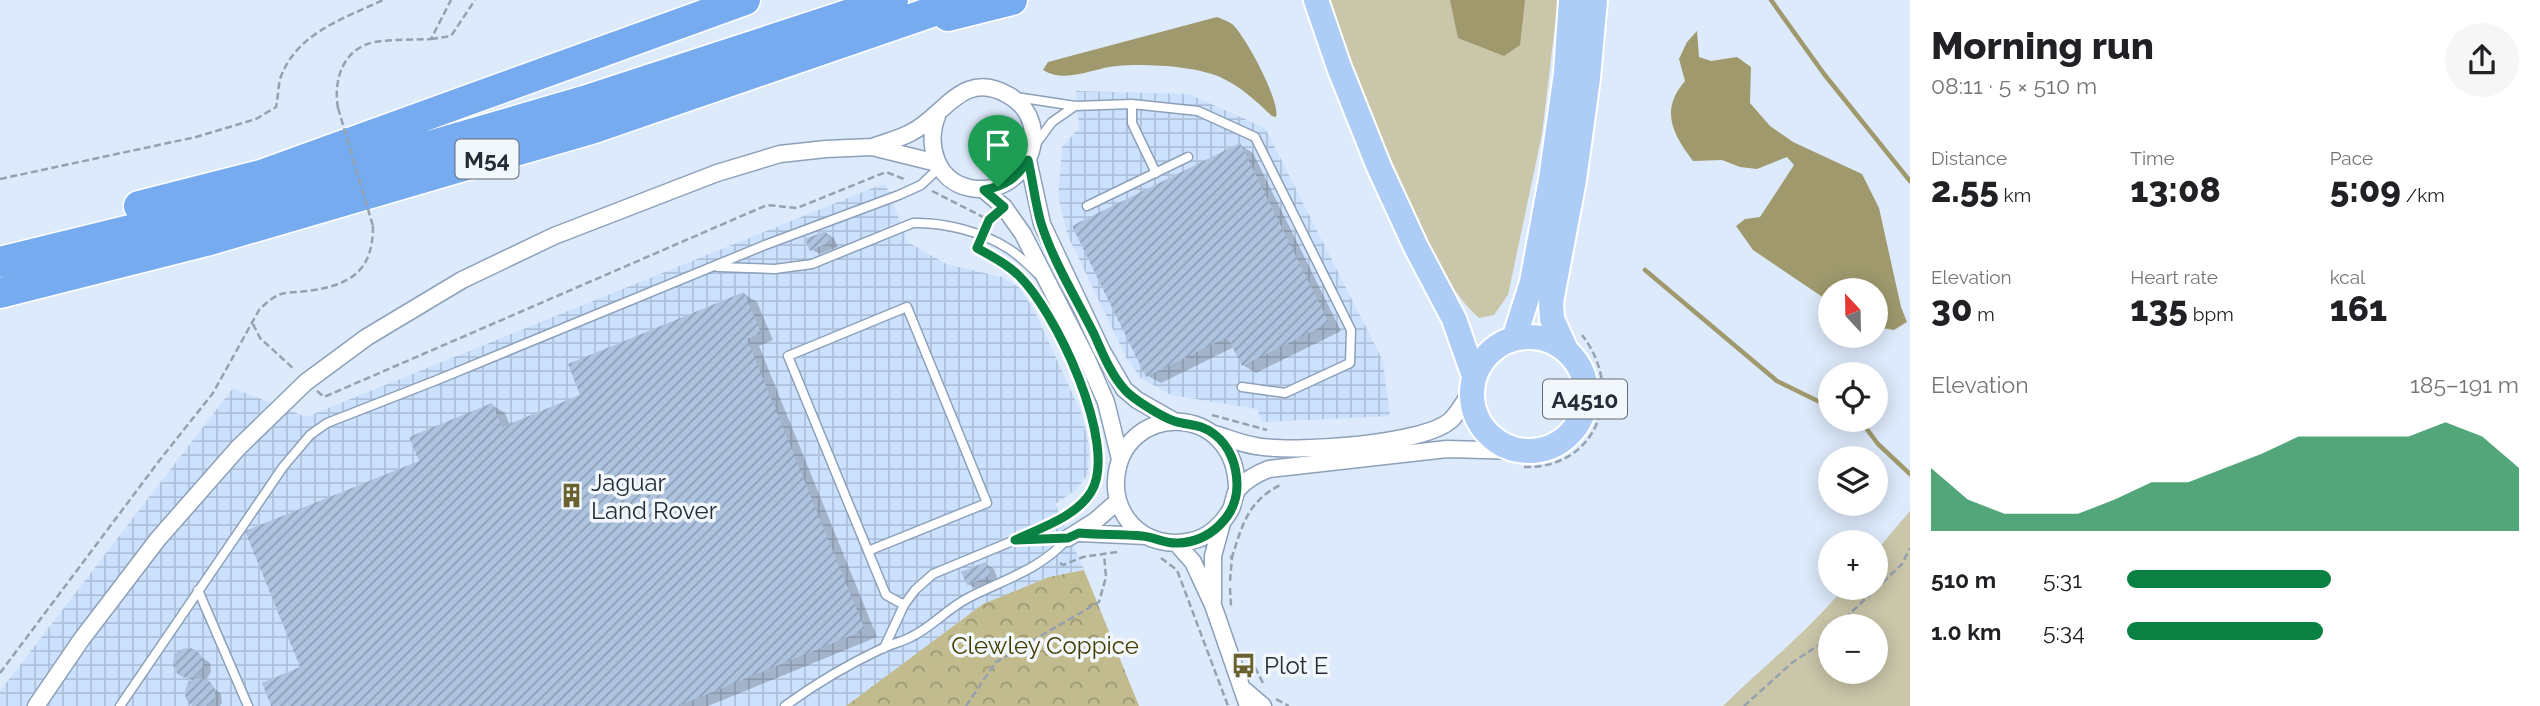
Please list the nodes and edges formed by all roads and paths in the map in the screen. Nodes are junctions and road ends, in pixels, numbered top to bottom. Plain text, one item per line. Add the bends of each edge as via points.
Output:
1 (383, 0) edge
2 (451, 0) edge
3 (475, 0) edge
4 (746, 0) edge
5 (892, 0) edge
6 (966, 0) edge
7 (1012, 0) edge
8 (1316, 0) edge
9 (1571, 0) edge
10 (1595, 0) edge
11 (862, 37) junction
12 (431, 39) junction
13 (1010, 96) junction
14 (1132, 104) junction
15 (1075, 106) junction
16 (937, 116) junction
17 (872, 147) junction
18 (1031, 154) junction
19 (1188, 157) dead end
20 (938, 165) junction
21 (1156, 173) junction
22 (0, 179) edge
23 (921, 185) junction
24 (984, 190) junction
25 (1087, 206) dead end
26 (1004, 207) junction
27 (989, 220) junction
28 (982, 236) junction
29 (0, 242) edge
30 (0, 261) edge
31 (713, 266) junction
32 (1047, 281) junction
33 (0, 293) edge
34 (1041, 303) dead end
35 (1454, 320) junction
36 (253, 324) junction
37 (1508, 341) junction
38 (1566, 350) junction
39 (306, 382) junction
40 (1473, 382) junction
41 (1242, 387) dead end
42 (1084, 392) dead end
43 (1210, 414) dead end
44 (1174, 421) junction
45 (1271, 431) dead end
46 (1214, 434) junction
47 (1521, 451) junction
48 (1120, 459) junction
49 (1237, 490) junction
50 (1118, 501) junction
51 (1082, 505) junction
52 (1222, 523) junction
53 (1098, 528) junction
54 (1073, 536) junction
55 (1146, 536) junction
56 (1015, 540) junction
57 (1177, 544) junction
58 (1910, 548) edge
59 (868, 551) junction
60 (1124, 551) dead end
61 (1104, 553) junction
62 (1053, 555) junction
63 (1155, 556) dead end
64 (1232, 557) dead end
65 (198, 590) junction
66 (904, 605) junction
67 (1213, 605) junction
68 (1850, 614) edge
69 (1234, 617) dead end
70 (1818, 646) edge
71 (884, 648) junction
72 (1248, 655) dead end
73 (0, 673) edge
74 (1242, 688) junction
75 (1267, 689) dead end
76 (1267, 701) edge
77 (36, 706) edge
78 (120, 706) edge
79 (248, 706) edge
80 (785, 706) edge
81 (966, 706) edge
82 (1228, 706) edge
83 (1248, 706) edge
84 (1289, 706) edge
85 (1744, 706) edge

1 - 22 path via 315,33 297,49 280,80 276,107 256,119 196,137
2 - 12 path
3 - 12 path via 451,36
4 - 29 highway via 261,175
5 - 30 highway, M54 via 584,101 195,214
6 - 11 highway, M54
7 - 11 highway
8 - 35 main road via 1379,166
9 - 37 main road via 1566,72 1532,282
10 - 38 main road, A4510 via 1574,180 1552,302 1552,319
11 - 33 highway, M54 via 594,128 206,241
12 - 36 path, bridge via 373,43 357,51 337,76 338,108 373,226 369,257 352,277 268,301
13 - 15 lane
13 - 16 street via 990,89 969,90 956,95
13 - 18 street via 1029,118
14 - 15 lane
14 - 21 lane via 1132,123
14 - 41 lane via 1198,111 1255,137 1351,330 1350,363 1284,393
15 - 18 lane via 1052,122
16 - 17 street via 912,132
16 - 20 street via 931,139
17 - 20 street
17 - 39 street via 780,154 717,173 554,236 462,280 367,337
18 - 24 street via 1010,181
18 - 44 street via 1042,224 1102,351 1124,389
19 - 21 lane
20 - 23 lane
20 - 24 street via 951,179
21 - 25 lane
23 - 27 path
23 - 31 lane
23 - 39 path via 886,172 797,208 767,205 324,397
24 - 26 street
26 - 27 path
26 - 32 street
27 - 28 path
28 - 31 lane via 927,222 913,223 812,264 775,269
28 - 32 lane via 1009,249
28 - 34 path via 977,248 1018,274
31 - 65 lane via 327,423 310,435 283,467
32 - 48 street via 1106,401
35 - 37 main road, A4510 via 1477,337
35 - 40 main road
36 - 39 path via 260,338
36 - 73 path via 213,393
37 - 38 main road, A4510 via 1536,337
37 - 40 main road via 1486,357
38 - 47 main road, A4510 via 1581,369 1586,386 1580,420 1556,445
39 - 77 street via 238,448 158,539
40 - 46 street via 1450,421 1429,432 1354,445 1297,448 1256,446
40 - 47 main road via 1472,401 1488,435
42 - 51 path via 1097,443 1098,474
43 - 45 path
44 - 46 street
44 - 48 street via 1136,436
46 - 49 street via 1233,459
47 - 49 street via 1447,449 1269,469
48 - 50 street via 1115,487
49 - 52 street
50 - 53 street
50 - 55 street via 1129,521
51 - 53 path
51 - 56 path
52 - 57 street via 1209,534
52 - 67 street via 1213,556
53 - 54 street
53 - 55 street
53 - 61 path
54 - 56 lane
54 - 62 lane
55 - 57 street
56 - 66 lane via 933,574
57 - 67 street via 1192,562
58 - 68 path via 1902,564
59 - 59 lane via 788,356 907,307 987,503
59 - 66 lane via 886,595
60 - 61 path
61 - 62 path via 1063,565
61 - 81 path via 1106,577 1099,603 996,662
62 - 71 lane via 966,598 912,637
63 - 82 path via 1177,570
64 - 69 path
65 - 78 lane
65 - 79 lane
66 - 71 lane
67 - 74 street
70 - 85 path
71 - 80 lane
72 - 75 path
74 - 76 street
74 - 83 street
76 - 84 path

